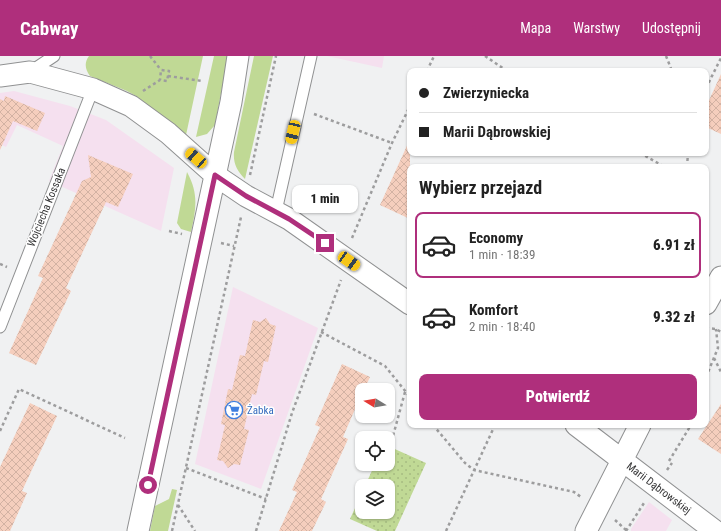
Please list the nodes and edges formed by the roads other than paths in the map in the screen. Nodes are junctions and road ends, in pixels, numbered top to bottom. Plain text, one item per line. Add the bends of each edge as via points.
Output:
1 (54, 56) edge
2 (238, 56) edge
3 (245, 56) edge
4 (311, 56) edge
5 (30, 72) junction
6 (0, 76) edge
7 (93, 88) junction
8 (231, 102) junction
9 (215, 175) junction
10 (276, 211) junction
11 (721, 276) edge
12 (709, 298) edge
13 (407, 302) edge
14 (0, 327) edge
15 (580, 428) edge
16 (639, 428) edge
17 (623, 460) junction
18 (138, 531) edge
19 (586, 531) edge
20 (715, 531) edge

1 - 5 lane
2 - 8 street
3 - 8 street
4 - 10 lane
5 - 6 street
5 - 7 street
7 - 9 street via 131,106
7 - 14 lane, Wojciecha Kossaka
8 - 9 street
9 - 10 street via 246,196
9 - 18 street
10 - 13 street
11 - 12 street
15 - 17 street, Marii Dąbrowskiej
16 - 17 street, Marii Dąbrowskiej
17 - 19 street
17 - 20 street, Marii Dąbrowskiej

